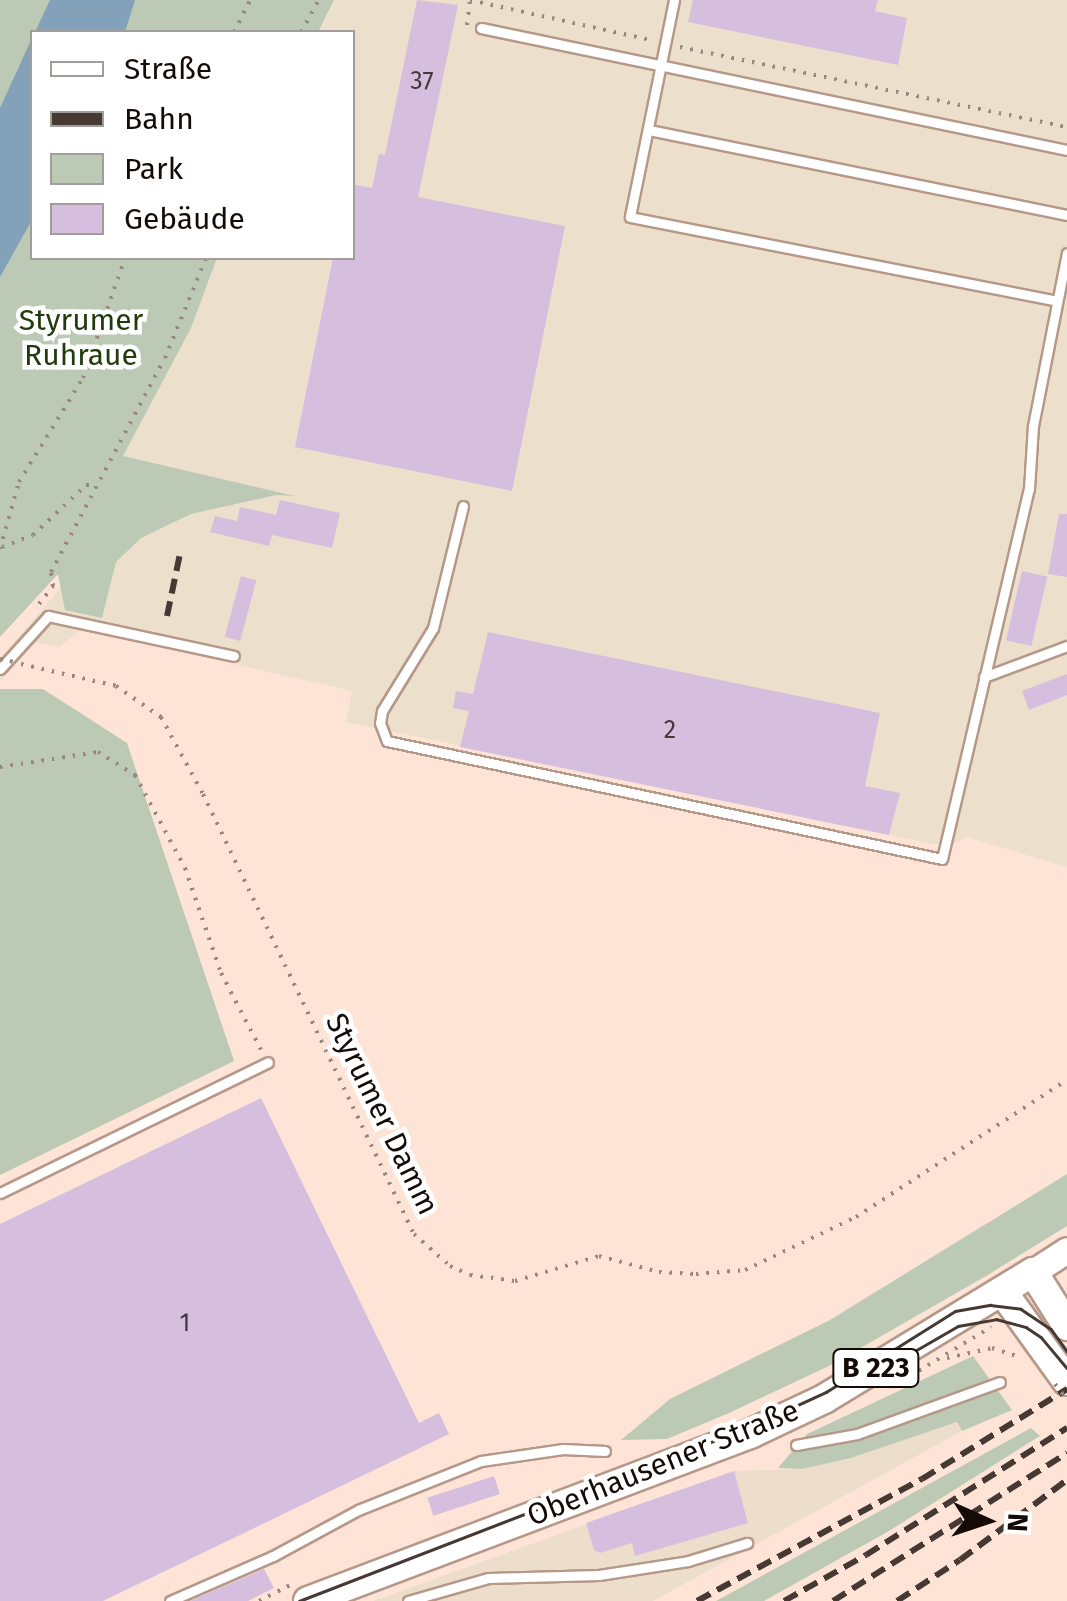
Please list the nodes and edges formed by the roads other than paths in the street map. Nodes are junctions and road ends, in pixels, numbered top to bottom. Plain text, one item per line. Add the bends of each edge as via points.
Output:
1 (674, 0) edge
2 (481, 28) dead end
3 (661, 64) junction
4 (649, 130) junction
5 (1067, 150) edge
6 (1067, 215) edge
7 (1067, 252) edge
8 (1057, 301) junction
9 (463, 506) dead end
10 (1067, 646) edge
11 (234, 656) dead end
12 (0, 669) edge
13 (984, 677) junction
14 (268, 1062) road end
15 (0, 1193) edge
16 (1067, 1250) edge
17 (1017, 1281) junction
18 (1067, 1326) edge
19 (1000, 1382) dead end
20 (1060, 1384) edge
21 (796, 1445) dead end
22 (605, 1452) dead end
23 (747, 1543) dead end
24 (300, 1593) edge
25 (170, 1601) edge
26 (408, 1601) edge

1 - 3 lane
2 - 3 lane
3 - 4 lane
3 - 5 lane
4 - 6 lane
4 - 8 lane via 630,216
7 - 8 lane
8 - 13 lane via 1032,426 1029,489
9 - 13 lane via 433,628 382,711 381,730 394,745 942,858
10 - 13 lane
11 - 12 lane via 48,616
14 - 15 lane
16 - 17 main road
17 - 18 main road
17 - 20 main road
17 - 24 main road, Oberhausener Straße / B 223 via 824,1399 729,1442
19 - 21 lane via 858,1434
22 - 25 lane via 563,1449 481,1461 358,1510
23 - 26 lane via 688,1561 599,1575 488,1578

